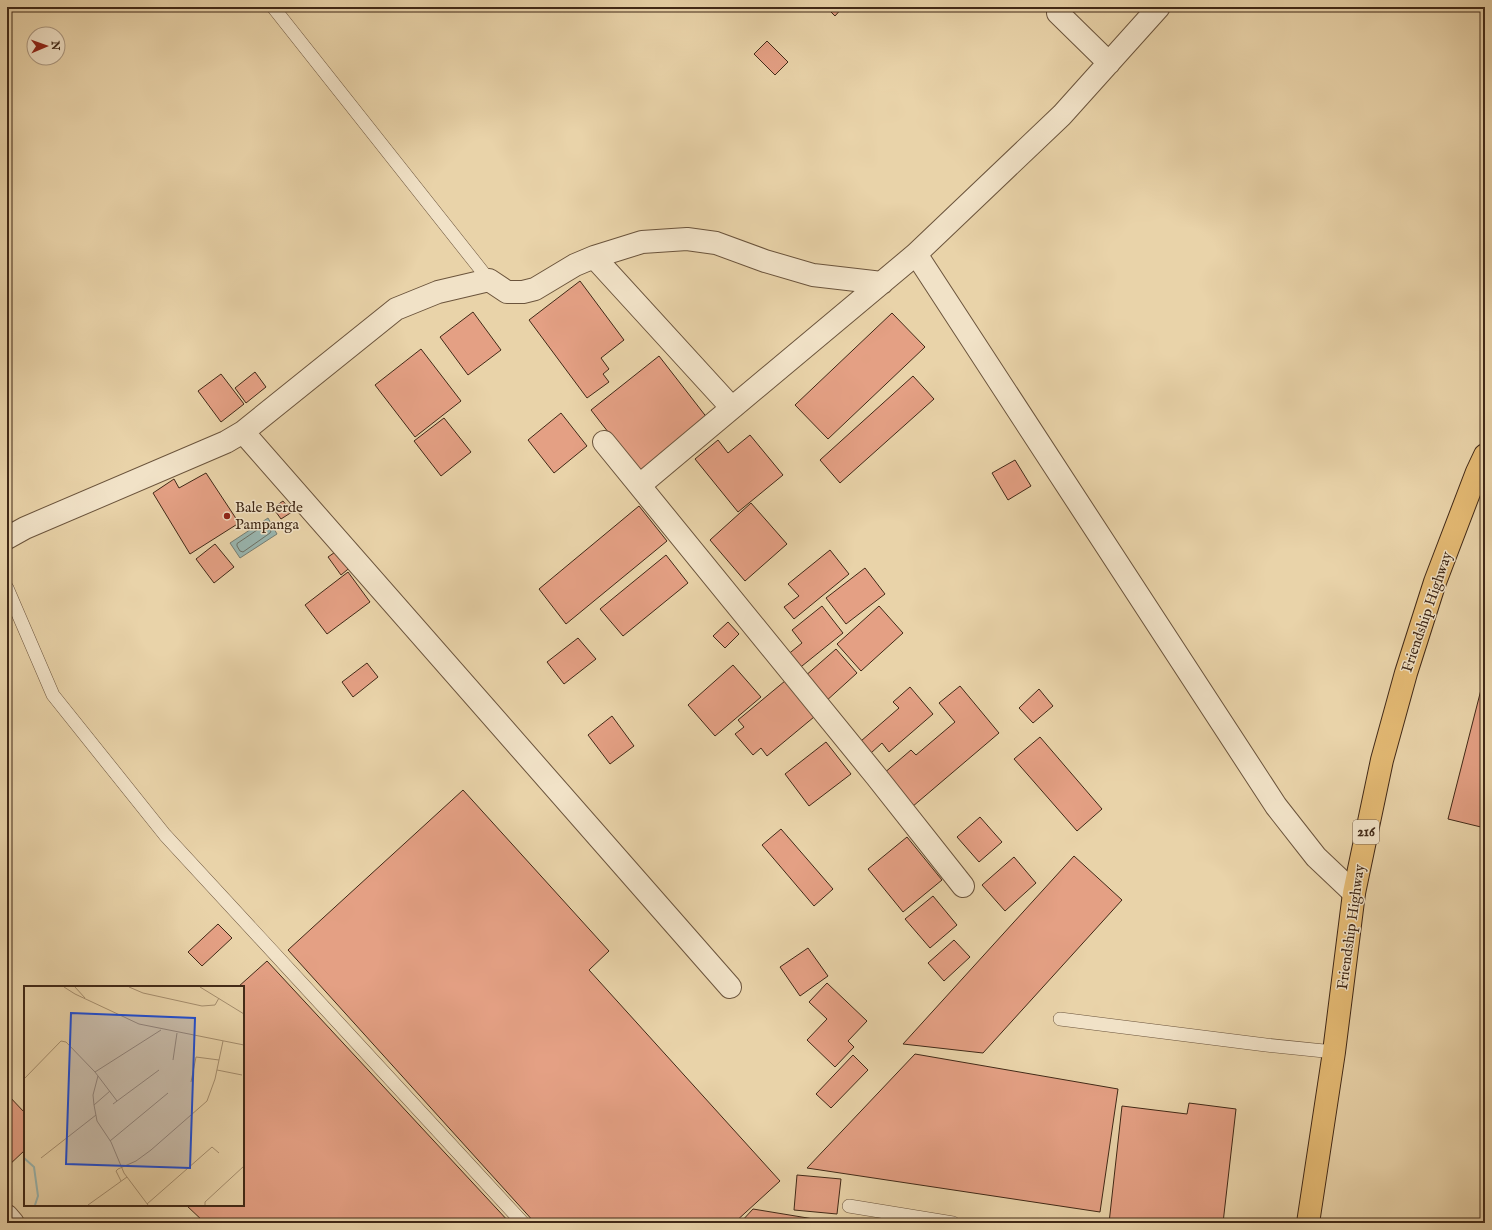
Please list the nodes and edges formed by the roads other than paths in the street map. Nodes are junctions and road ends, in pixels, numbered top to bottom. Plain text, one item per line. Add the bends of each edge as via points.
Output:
1 (273, 7) edge
2 (1159, 7) edge
3 (1058, 13) dead end
4 (1109, 63) junction
5 (916, 254) junction
6 (594, 257) junction
7 (489, 280) junction
8 (882, 283) junction
9 (732, 408) junction
10 (243, 432) junction
11 (604, 442) dead end
12 (1485, 455) edge
13 (640, 485) junction
14 (7, 538) edge
15 (7, 588) edge
16 (963, 886) dead end
17 (1354, 893) junction
18 (730, 987) dead end
19 (1060, 1019) dead end
20 (1334, 1052) junction
21 (849, 1206) dead end
22 (7, 1216) edge
23 (13, 1223) edge
24 (523, 1223) edge
25 (953, 1223) edge
26 (1308, 1223) edge

1 - 7 lane
2 - 4 street
3 - 4 street
4 - 5 street via 1062,115
5 - 8 street
5 - 17 street via 1276,806 1316,857
6 - 7 street via 575,265 535,289 523,292 507,292
6 - 8 street via 642,242 687,239 716,242 765,261 813,275
6 - 9 street
7 - 10 street via 438,292 396,310
8 - 9 street
9 - 13 street
10 - 14 street via 226,442
10 - 18 street
11 - 13 street
12 - 17 main road, Friendship Highway / 216 via 1435,582 1406,673 1382,760
13 - 16 street
15 - 24 lane via 53,695 165,835
17 - 20 main road, Friendship Highway / 216
19 - 20 lane
20 - 26 main road, Friendship Highway / 216
21 - 25 lane
22 - 23 street

